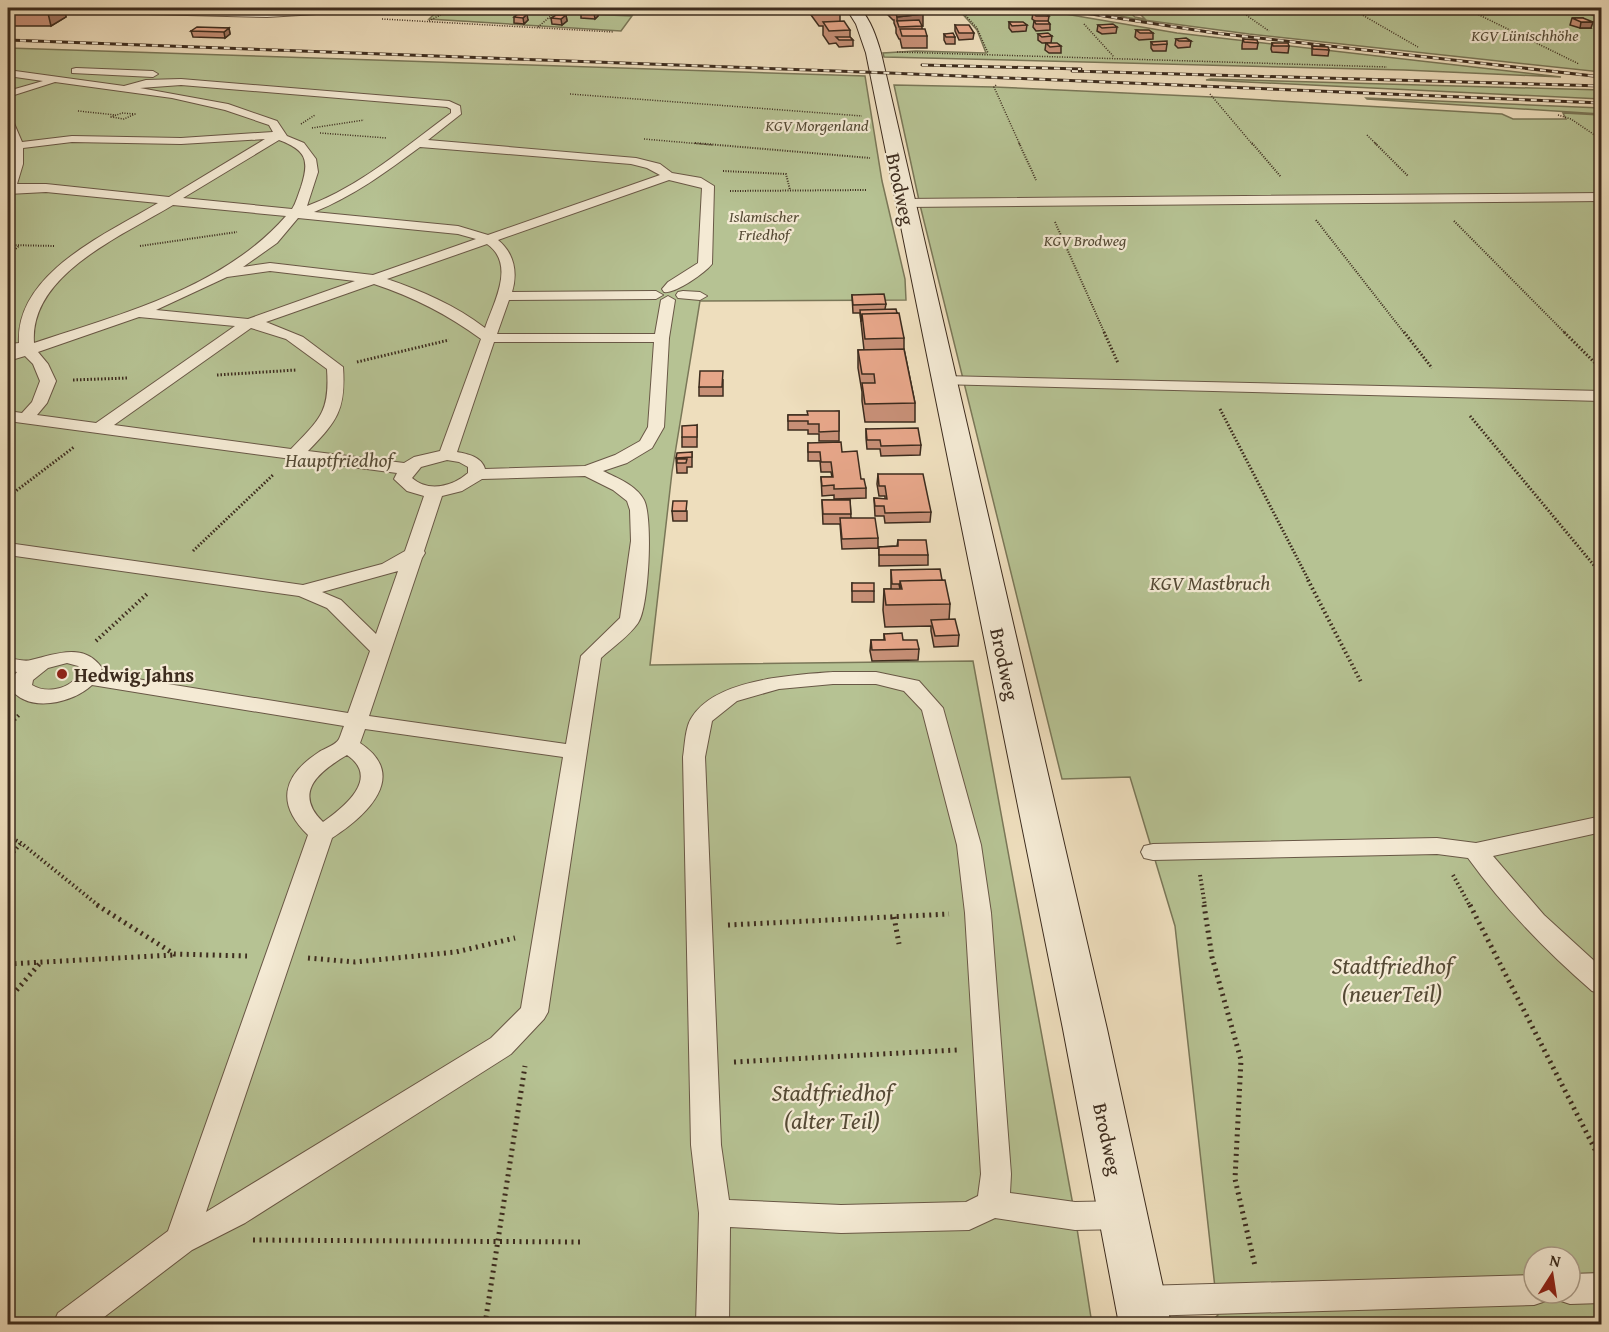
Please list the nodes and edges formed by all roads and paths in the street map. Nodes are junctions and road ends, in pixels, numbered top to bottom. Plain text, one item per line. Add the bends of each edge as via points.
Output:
1 (30, 8) edge
2 (262, 8) edge
3 (306, 8) edge
4 (366, 8) edge
5 (453, 8) edge
6 (853, 8) edge
7 (960, 8) edge
8 (1236, 8) edge
9 (1350, 8) edge
10 (1465, 8) edge
11 (1577, 8) edge
12 (335, 10) junction
13 (275, 14) junction
14 (553, 14) edge
15 (1602, 15) edge
16 (372, 19) dead end
17 (428, 22) junction
18 (1084, 24) dead end
19 (538, 28) junction
20 (1269, 31) dead end
21 (614, 32) dead end
22 (1418, 47) dead end
23 (873, 52) junction
24 (988, 53) junction
25 (1114, 57) junction
26 (1579, 64) dead end
27 (1388, 67) dead end
28 (8, 73) edge
29 (54, 80) junction
30 (304, 81) dead end
31 (996, 85) dead end
32 (123, 88) junction
33 (8, 94) edge
34 (570, 94) dead end
35 (1210, 94) dead end
36 (78, 111) dead end
37 (117, 115) junction
38 (1558, 115) dead end
39 (886, 118) junction
40 (8, 121) edge
41 (313, 133) dead end
42 (281, 134) junction
43 (1367, 135) dead end
44 (633, 138) dead end
45 (1602, 140) edge
46 (419, 142) junction
47 (13, 146) edge
48 (895, 160) junction
49 (668, 176) junction
50 (697, 181) junction
51 (8, 189) edge
52 (790, 190) junction
53 (867, 190) dead end
54 (708, 191) junction
55 (1602, 197) edge
56 (1300, 199) junction
57 (1432, 199) junction
58 (170, 201) junction
59 (1046, 201) junction
60 (904, 202) junction
61 (296, 214) junction
62 (490, 238) junction
63 (20, 245) dead end
64 (254, 254) junction
65 (8, 255) edge
66 (270, 267) junction
67 (219, 275) junction
68 (372, 279) junction
69 (669, 295) junction
70 (503, 296) junction
71 (700, 296) dead end
72 (138, 313) junction
73 (247, 324) junction
74 (484, 336) junction
75 (662, 338) junction
76 (8, 345) edge
77 (27, 349) junction
78 (8, 357) edge
79 (335, 367) junction
80 (1602, 370) edge
81 (943, 381) junction
82 (1127, 386) junction
83 (1209, 387) junction
84 (1451, 393) junction
85 (1602, 396) edge
86 (8, 416) edge
87 (25, 419) junction
88 (98, 429) junction
89 (74, 447) dead end
90 (294, 454) junction
91 (447, 456) junction
92 (406, 469) junction
93 (587, 471) junction
94 (477, 474) junction
95 (435, 491) junction
96 (8, 497) edge
97 (8, 549) edge
98 (416, 553) junction
99 (1602, 575) edge
100 (303, 591) junction
101 (380, 649) junction
102 (8, 664) edge
103 (32, 668) junction
104 (89, 678) junction
105 (1361, 682) dead end
106 (357, 721) junction
107 (348, 745) junction
108 (575, 752) junction
109 (1602, 824) edge
110 (321, 834) junction
111 (8, 836) edge
112 (21, 843) junction
113 (1437, 846) junction
114 (1197, 851) junction
115 (1476, 851) junction
116 (1153, 852) dead end
117 (8, 859) edge
118 (978, 913) junction
119 (894, 917) junction
120 (702, 926) junction
121 (548, 930) junction
122 (899, 944) dead end
123 (174, 954) junction
124 (280, 956) junction
125 (41, 961) junction
126 (8, 964) edge
127 (1602, 984) edge
128 (8, 1000) edge
129 (534, 1012) junction
130 (988, 1049) junction
131 (705, 1064) junction
132 (1602, 1163) edge
133 (993, 1204) junction
134 (715, 1213) junction
135 (1124, 1215) junction
136 (181, 1240) junction
137 (240, 1240) dead end
138 (496, 1241) junction
139 (582, 1242) dead end
140 (1602, 1288) edge
141 (1582, 1289) edge
142 (1522, 1290) edge
143 (1255, 1298) junction
144 (1143, 1313) edge
145 (70, 1324) edge
146 (485, 1324) edge
147 (712, 1324) edge

1 - 13 lane
2 - 13 lane via 261,12
3 - 12 lane
4 - 12 lane
5 - 17 path
6 - 23 street, Brodweg
7 - 24 path via 978,28
8 - 20 path
9 - 22 path
10 - 26 path
11 - 15 lane
12 - 13 lane
14 - 19 path
16 - 17 path
17 - 19 path
18 - 25 path
19 - 21 path
23 - 24 path
23 - 39 street, Brodweg
24 - 25 path
25 - 27 path
28 - 29 lane
29 - 30 lane via 80,70
29 - 32 lane
29 - 33 lane
31 - 59 path
32 - 42 lane via 237,109 273,123
32 - 46 lane via 181,82 434,102 456,108 452,119
34 - 39 path
35 - 56 path
36 - 37 path
37 - 37 path via 111,117 124,119 135,114
38 - 45 path via 1571,118
39 - 48 street, Brodweg
40 - 47 lane
41 - 46 path
42 - 47 lane via 181,141 79,138
42 - 58 lane
42 - 61 lane via 308,153 312,170 308,190
43 - 57 path
44 - 48 path
46 - 49 lane via 631,161 651,164
46 - 61 lane via 336,199
47 - 51 lane via 16,168
48 - 60 street, Brodweg
49 - 50 lane
49 - 62 lane
50 - 52 path via 726,170 786,174
50 - 54 lane via 708,186
51 - 58 lane via 46,188
52 - 53 path
52 - 54 path
54 - 69 lane via 705,264 698,273 673,285
55 - 57 lane
56 - 57 lane
56 - 59 lane
56 - 84 path
57 - 80 path
58 - 61 lane
58 - 77 lane via 93,247 41,293 24,334
59 - 60 lane
59 - 82 path
60 - 81 street, Brodweg
61 - 62 lane via 458,230
61 - 64 lane
62 - 68 lane
62 - 70 lane via 503,252 510,268
63 - 65 path
64 - 66 lane
64 - 67 lane
66 - 67 lane
66 - 68 lane
67 - 72 lane
68 - 73 lane
68 - 74 lane via 417,294 461,317
69 - 70 lane
69 - 71 lane
69 - 75 lane
70 - 74 lane
72 - 73 lane
72 - 77 lane
73 - 79 lane via 283,332
73 - 88 lane
74 - 75 lane
74 - 79 path
74 - 91 lane
75 - 93 lane via 656,427 646,444 621,459
76 - 77 lane
77 - 78 lane
77 - 87 lane via 41,363 48,381 39,403
79 - 90 lane via 338,393 326,423
81 - 82 lane
81 - 135 street, Brodweg
82 - 83 lane
83 - 84 lane
83 - 105 path
84 - 85 lane
84 - 99 path
86 - 87 lane
87 - 88 lane
88 - 90 lane
89 - 96 path
90 - 92 lane
91 - 92 lane via 430,457
91 - 94 lane via 464,458 476,465
92 - 95 lane via 403,479 414,488
93 - 94 lane
93 - 108 lane via 616,484 635,501 642,524 630,621 591,656
94 - 95 lane via 454,489
95 - 98 lane
97 - 100 lane
98 - 100 lane via 389,567
98 - 101 lane
100 - 101 lane via 333,604
101 - 106 lane
102 - 103 lane
103 - 104 lane via 54,659 78,658 91,665
103 - 104 lane via 21,681 21,688 39,697 66,693
104 - 106 lane
106 - 107 lane
106 - 108 lane
107 - 110 lane via 320,760 303,776 298,795 304,816
107 - 110 lane via 367,759 372,774 367,795 348,817
108 - 121 lane
109 - 115 lane
110 - 124 lane
111 - 112 path
112 - 117 path
112 - 123 path via 94,903
113 - 114 lane
113 - 115 lane
113 - 132 path
114 - 116 lane
114 - 143 path via 1212,957 1241,1060 1235,1179 1256,1268
115 - 127 lane via 1559,948
118 - 119 path
118 - 120 lane via 969,845 932,708 911,686 876,678 833,678 778,683 729,696 701,718 694,757
118 - 130 lane
119 - 120 path
119 - 122 path
120 - 131 lane
121 - 124 path via 456,952 355,962
121 - 129 lane
123 - 124 path
123 - 125 path
124 - 136 lane
125 - 126 path
125 - 128 path
129 - 136 lane via 501,1046 234,1213
129 - 138 path
130 - 131 path
130 - 133 lane via 996,1174
131 - 134 lane via 706,1145
133 - 134 lane via 969,1216 841,1219
133 - 135 lane via 1075,1216
134 - 147 lane
135 - 144 street, Brodweg
136 - 145 lane
137 - 138 path
138 - 139 path
138 - 146 path
140 - 141 lane
142 - 143 lane
143 - 144 lane

